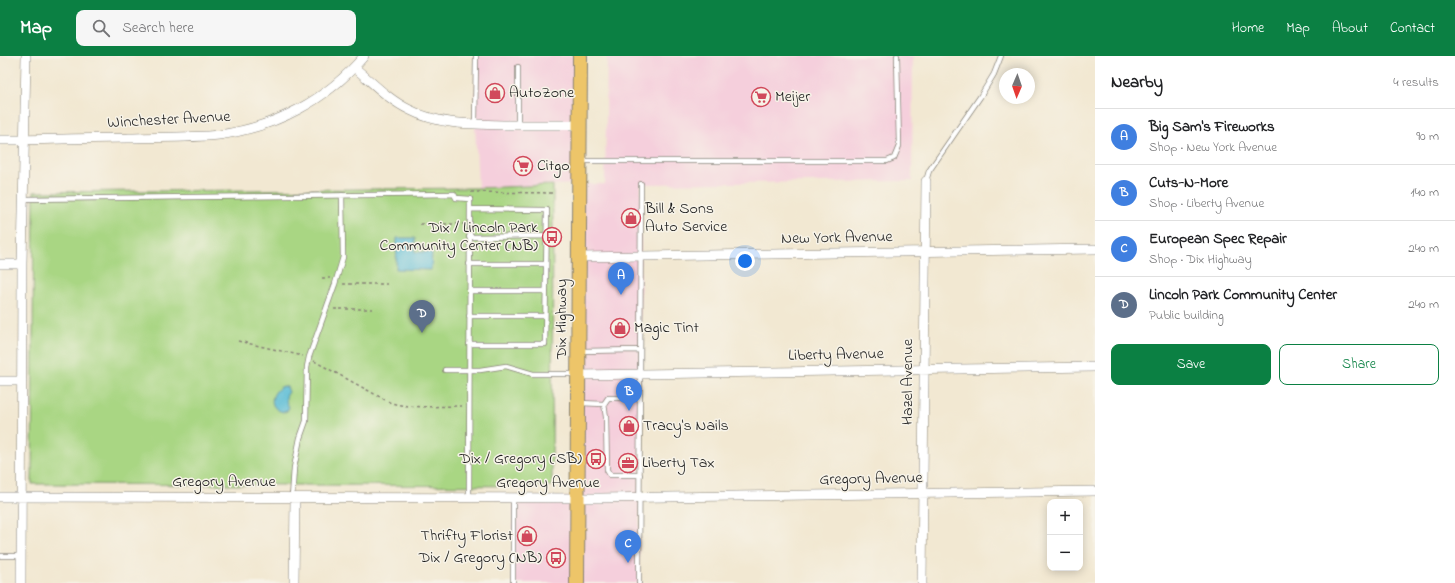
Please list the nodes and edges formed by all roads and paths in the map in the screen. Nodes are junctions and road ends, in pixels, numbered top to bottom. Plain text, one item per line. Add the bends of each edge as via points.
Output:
1 (26, 56) edge
2 (364, 56) edge
3 (476, 56) edge
4 (580, 56) edge
5 (897, 56) edge
6 (1002, 56) edge
7 (354, 68) junction
8 (518, 68) dead end
9 (475, 124) junction
10 (518, 125) junction
11 (580, 125) junction
12 (0, 140) edge
13 (23, 140) junction
14 (580, 161) junction
15 (926, 182) joint
16 (641, 184) dead end
17 (342, 195) junction
18 (23, 199) junction
19 (470, 209) junction
20 (420, 224) dead end
21 (464, 224) dead end
22 (547, 236) junction
23 (469, 237) junction
24 (1095, 249) edge
25 (924, 251) junction
26 (641, 256) junction
27 (579, 257) junction
28 (0, 264) edge
29 (22, 264) junction
30 (469, 264) junction
31 (546, 264) junction
32 (335, 284) junction
33 (387, 284) dead end
34 (469, 291) junction
35 (546, 291) junction
36 (326, 309) junction
37 (376, 310) dead end
38 (469, 316) junction
39 (545, 316) junction
40 (238, 341) dead end
41 (469, 344) junction
42 (640, 350) junction
43 (578, 351) junction
44 (309, 358) junction
45 (1095, 367) edge
46 (924, 369) junction
47 (445, 370) dead end
48 (469, 370) junction
49 (578, 374) junction
50 (640, 374) junction
51 (0, 381) edge
52 (22, 381) junction
53 (640, 398) junction
54 (578, 403) junction
55 (604, 404) junction
56 (469, 406) junction
57 (640, 475) junction
58 (1095, 491) edge
59 (923, 493) junction
60 (0, 497) edge
61 (21, 497) junction
62 (469, 497) junction
63 (513, 497) junction
64 (294, 498) junction
65 (577, 498) junction
66 (640, 498) junction
67 (0, 556) edge
68 (21, 556) junction
69 (21, 583) edge
70 (294, 583) edge
71 (512, 583) edge
72 (577, 583) edge
73 (639, 583) edge
74 (922, 583) edge

1 - 13 street
2 - 7 street, Winchester Avenue
3 - 9 lane
4 - 11 main road, Dix Highway
5 - 14 lane via 899,146 894,158 888,161
6 - 15 lane via 994,74 929,171
7 - 9 street via 388,97 412,111 442,121
7 - 13 street, Winchester Avenue via 329,91 304,107 273,122 240,131 195,136
8 - 10 lane
9 - 10 street
10 - 11 street
11 - 14 main road, Dix Highway
12 - 13 street, Winchester Avenue
13 - 18 street
14 - 27 main road, Dix Highway
15 - 25 street, Hazel Avenue
16 - 26 lane
17 - 18 lane
17 - 19 lane via 454,194 456,198 470,199
17 - 32 lane via 343,257
18 - 29 street
19 - 22 lane via 547,210
19 - 23 lane
20 - 21 path
22 - 23 lane
22 - 31 lane
23 - 30 lane
24 - 25 street, New York Avenue
25 - 26 street, New York Avenue
25 - 46 street, Hazel Avenue
26 - 27 street, New York Avenue
26 - 42 lane
27 - 43 main road, Dix Highway
28 - 29 street
29 - 52 street
30 - 31 lane
30 - 34 lane
31 - 35 lane
32 - 33 path
32 - 36 lane
34 - 35 lane
34 - 38 lane
35 - 39 lane
36 - 37 path
36 - 44 lane
38 - 39 lane
38 - 41 lane
39 - 41 lane via 545,344
40 - 44 path
41 - 48 lane
42 - 43 lane
42 - 50 lane
43 - 49 main road, Dix Highway
44 - 56 path via 401,406
44 - 64 lane via 306,421 294,468
45 - 46 street, Liberty Avenue
46 - 50 street, Liberty Avenue
46 - 59 street, Hazel Avenue
47 - 48 lane
48 - 49 lane via 506,366 533,374
48 - 56 lane
49 - 50 street, Liberty Avenue
49 - 54 main road, Dix Highway
50 - 53 lane
51 - 52 street
52 - 61 street
53 - 55 lane via 608,398
53 - 57 lane
54 - 55 lane
54 - 65 main road, Dix Highway
55 - 57 lane via 606,470 610,475
56 - 62 lane
57 - 66 lane
58 - 59 street, Gregory Avenue
59 - 66 street, Gregory Avenue
59 - 74 street, Hazel Avenue
60 - 61 street, Gregory Avenue
61 - 64 street, Gregory Avenue
61 - 68 street
62 - 63 street, Gregory Avenue
62 - 64 street, Gregory Avenue
63 - 65 street, Gregory Avenue
63 - 71 lane
64 - 70 street
65 - 66 street, Gregory Avenue
65 - 72 main road, Dix Highway
66 - 73 lane
67 - 68 lane
68 - 69 street

